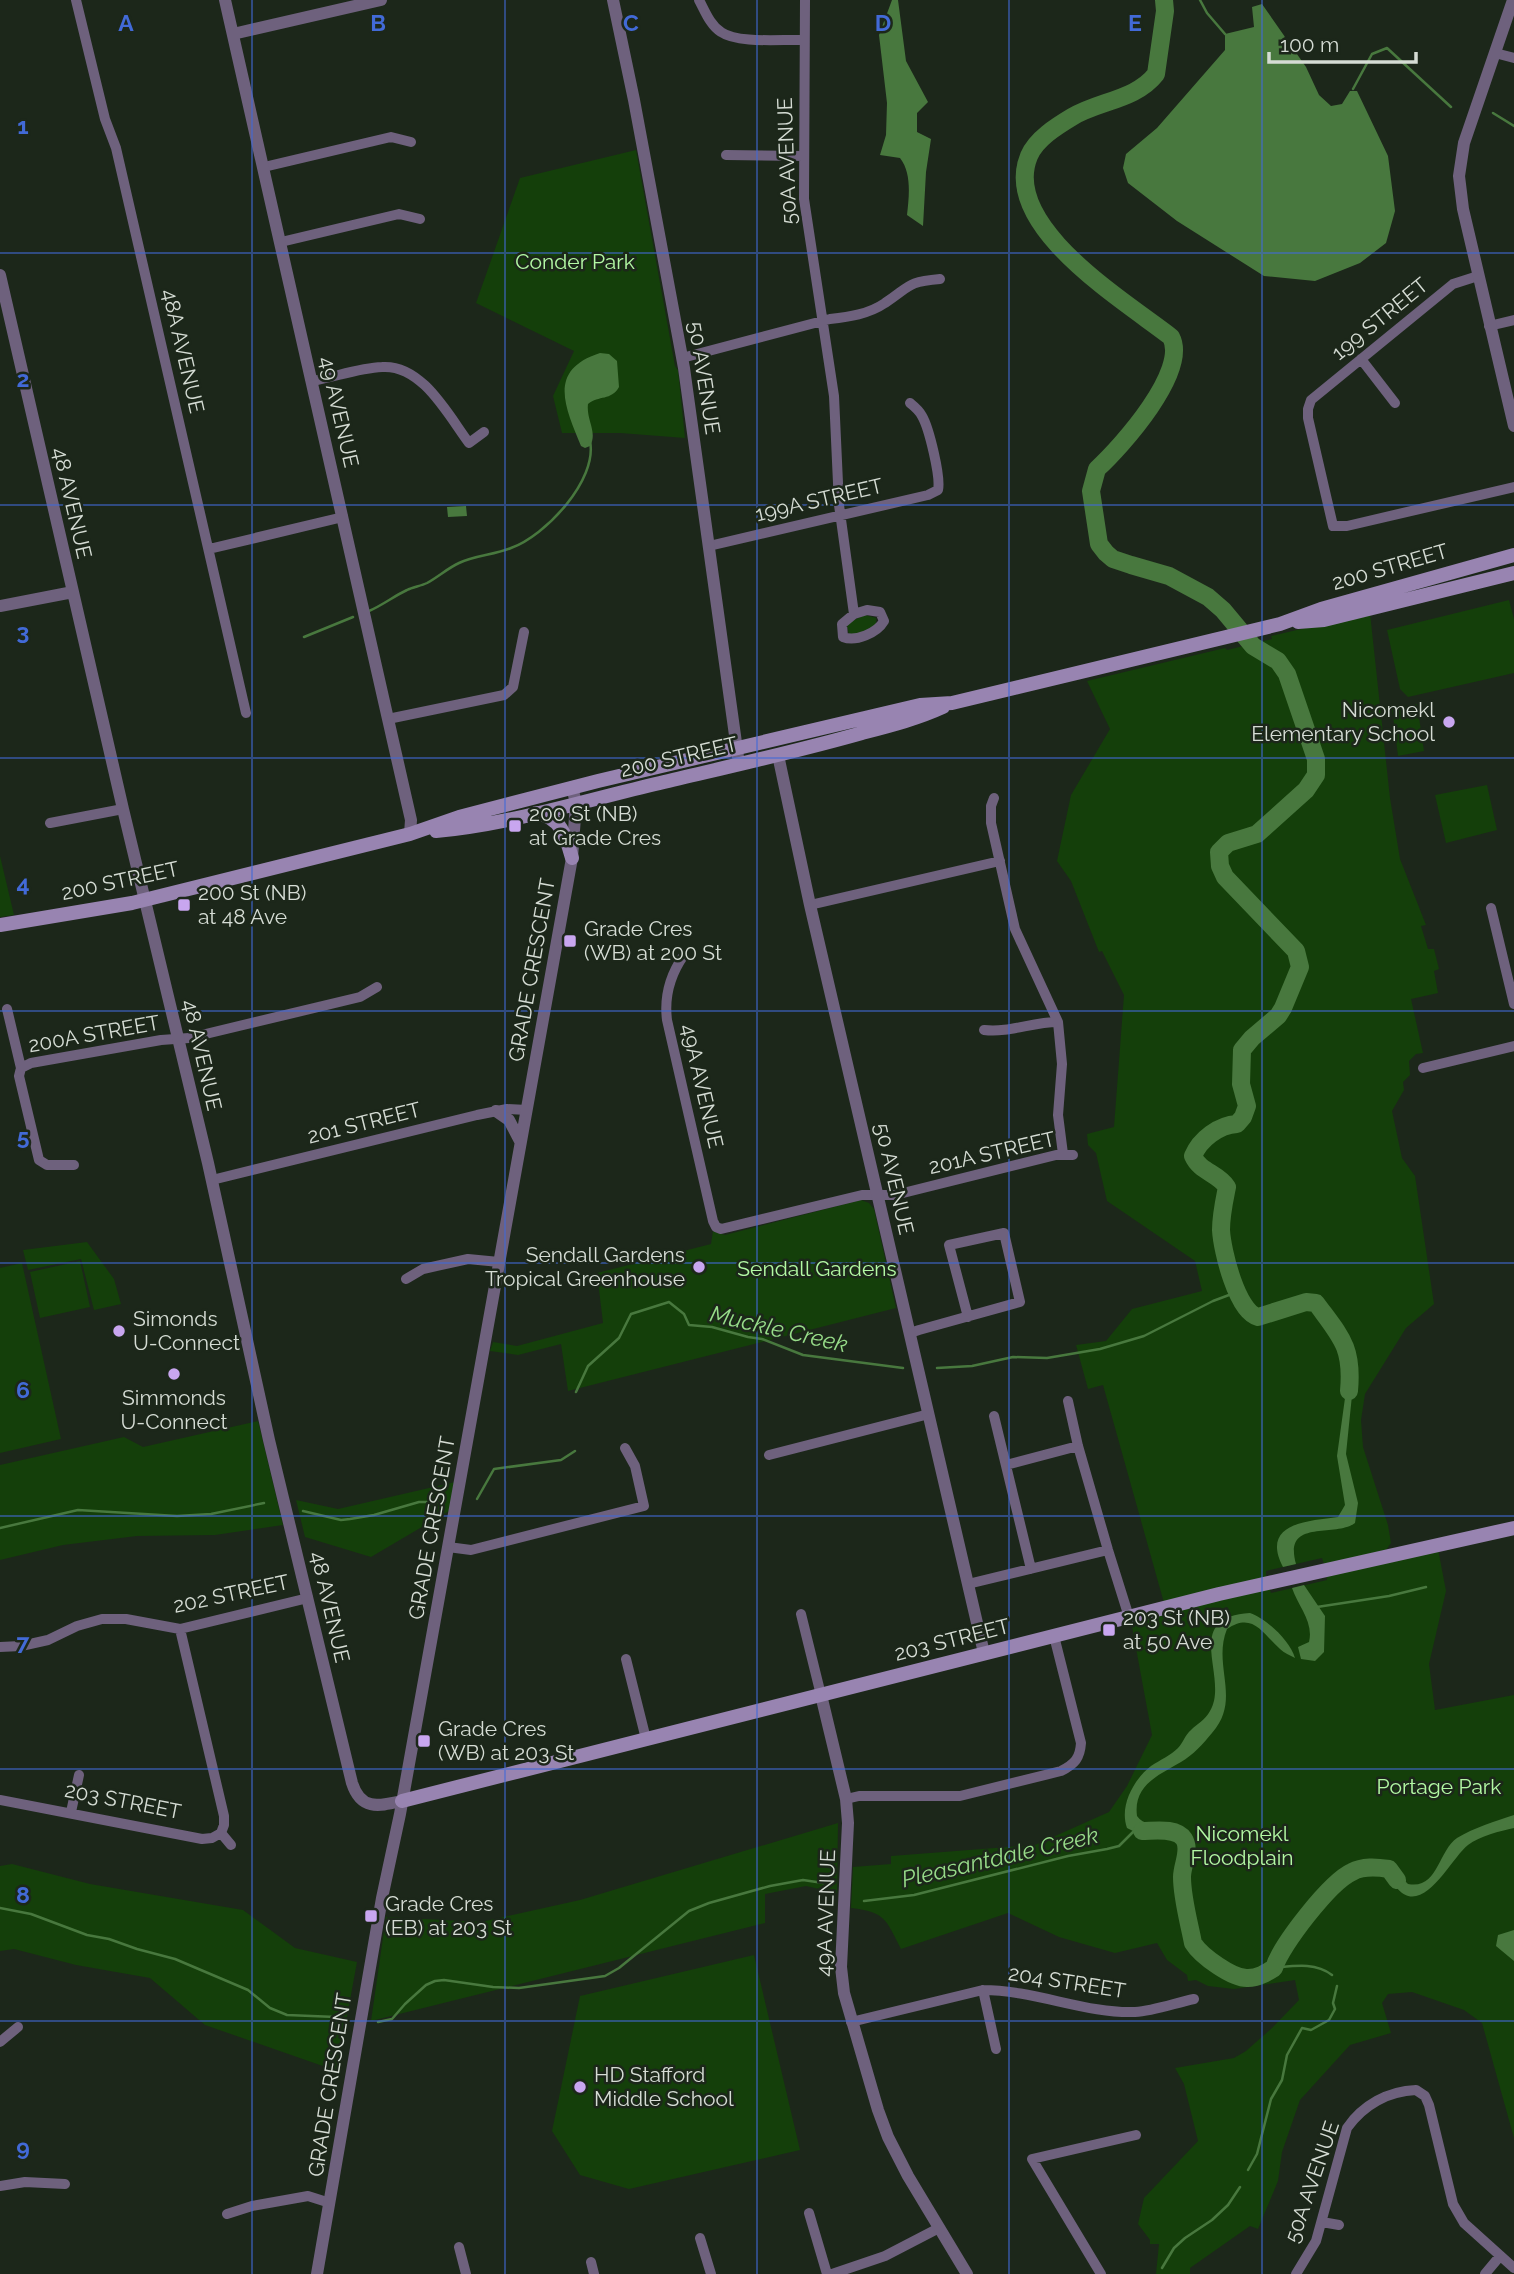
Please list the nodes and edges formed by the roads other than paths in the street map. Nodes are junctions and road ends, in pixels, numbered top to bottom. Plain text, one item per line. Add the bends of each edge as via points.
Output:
1 (76, 0) edge
2 (225, 0) edge
3 (381, 0) edge
4 (613, 0) edge
5 (699, 0) edge
6 (805, 0) edge
7 (1513, 0) edge
8 (233, 34) junction
9 (804, 40) junction
10 (1495, 53) junction
11 (1514, 58) edge
12 (411, 142) dead end
13 (726, 155) dead end
14 (804, 156) junction
15 (264, 167) junction
16 (420, 219) dead end
17 (281, 242) junction
18 (0, 275) edge
19 (1478, 276) junction
20 (940, 279) dead end
21 (1514, 320) edge
22 (822, 321) junction
23 (1489, 326) junction
24 (682, 358) junction
25 (1361, 359) junction
26 (312, 382) junction
27 (910, 403) dead end
28 (1395, 403) dead end
29 (1514, 426) edge
30 (484, 432) dead end
31 (1514, 487) edge
32 (840, 515) junction
33 (343, 517) junction
34 (709, 546) junction
35 (209, 549) junction
36 (1514, 555) edge
37 (1514, 573) edge
38 (73, 592) junction
39 (0, 606) edge
40 (854, 614) dead end
41 (1273, 626) junction
42 (524, 632) dead end
43 (952, 703) junction
44 (246, 713) dead end
45 (388, 719) junction
46 (853, 720) junction
47 (736, 747) junction
48 (778, 755) junction
49 (739, 765) junction
50 (572, 787) junction
51 (994, 798) dead end
52 (576, 803) junction
53 (123, 809) junction
54 (535, 813) junction
55 (50, 823) dead end
56 (411, 834) junction
57 (572, 858) junction
58 (1000, 861) junction
59 (145, 899) junction
60 (810, 905) junction
61 (1491, 908) dead end
62 (0, 925) edge
63 (684, 956) dead end
64 (377, 987) dead end
65 (1514, 1004) edge
66 (7, 1009) dead end
67 (1058, 1022) junction
68 (984, 1030) dead end
69 (178, 1039) junction
70 (1514, 1046) edge
71 (21, 1068) junction
72 (1423, 1068) dead end
73 (527, 1110) junction
74 (496, 1111) junction
75 (521, 1145) junction
76 (74, 1165) dead end
77 (212, 1180) junction
78 (878, 1195) junction
79 (716, 1227) joint
80 (499, 1262) junction
81 (406, 1279) dead end
82 (968, 1317) junction
83 (909, 1333) junction
84 (1068, 1401) dead end
85 (929, 1414) junction
86 (994, 1416) dead end
87 (1078, 1446) junction
88 (625, 1448) dead end
89 (769, 1455) dead end
90 (1006, 1465) junction
91 (1514, 1528) edge
92 (448, 1547) junction
93 (1108, 1550) junction
94 (1031, 1569) junction
95 (968, 1584) junction
96 (308, 1598) junction
97 (801, 1614) dead end
98 (1129, 1617) junction
99 (180, 1629) junction
100 (1054, 1636) junction
101 (0, 1647) edge
102 (984, 1653) junction
103 (626, 1659) dead end
104 (821, 1695) junction
105 (646, 1740) junction
106 (79, 1775) dead end
107 (846, 1799) junction
108 (0, 1800) edge
109 (402, 1801) junction
110 (71, 1812) junction
111 (221, 1833) junction
112 (231, 1845) dead end
113 (983, 1990) junction
114 (1194, 1999) dead end
115 (852, 2022) junction
116 (18, 2027) dead end
117 (0, 2042) edge
118 (996, 2049) dead end
119 (1136, 2135) dead end
120 (65, 2184) dead end
121 (0, 2186) edge
122 (330, 2203) junction
123 (809, 2213) dead end
124 (227, 2214) dead end
125 (1322, 2222) junction
126 (1339, 2225) dead end
127 (939, 2228) junction
128 (700, 2238) dead end
129 (459, 2247) dead end
130 (1500, 2256) junction
131 (591, 2262) dead end
132 (1514, 2268) edge
133 (317, 2274) edge
134 (466, 2274) edge
135 (594, 2274) edge
136 (711, 2274) edge
137 (830, 2274) edge
138 (967, 2274) edge
139 (1101, 2274) edge
140 (1296, 2274) edge
141 (1485, 2274) edge

1 - 35 street, 48A AVENUE via 116,149
2 - 8 street, 49 AVENUE
3 - 8 street
4 - 24 street, 50 AVENUE
5 - 9 street via 722,33 738,38
6 - 9 street, 50A AVENUE
7 - 10 street
8 - 15 street, 49 AVENUE
9 - 14 street, 50A AVENUE
10 - 11 street
10 - 19 street via 1460,164 1461,199
12 - 15 street via 391,137
13 - 14 street
14 - 22 street, 50A AVENUE via 804,199
15 - 17 street, 49 AVENUE
16 - 17 street via 399,215
17 - 26 street, 49 AVENUE
18 - 38 street, 48 AVENUE
19 - 23 street
19 - 25 street, 199 STREET via 1453,284
20 - 22 street via 916,281 884,304 852,317
21 - 23 street
22 - 24 street
22 - 32 street, 50A AVENUE via 834,396
23 - 29 street
24 - 34 street, 50 AVENUE
25 - 28 street
25 - 31 street, 199 STREET via 1311,400 1308,409 1333,526
26 - 30 street via 374,368 403,369 425,386 469,443
26 - 33 street, 49 AVENUE
27 - 32 street, 199A STREET via 925,424 938,490
32 - 34 street, 199A STREET
32 - 40 street, 50A AVENUE
33 - 35 street
33 - 45 street, 49 AVENUE
34 - 47 street, 50 AVENUE
35 - 44 street, 48A AVENUE
36 - 41 main road, 200 STREET
37 - 41 main road, 200 STREET via 1324,620
38 - 39 street
38 - 53 street, 48 AVENUE
41 - 43 main road, 200 STREET
42 - 45 street via 509,692
43 - 46 main road, 200 STREET
43 - 48 main road, 200 STREET via 923,716
45 - 56 street, 49 AVENUE
46 - 47 main road, 200 STREET
46 - 48 main road via 835,731 784,746
47 - 49 street, 50 AVENUE
47 - 50 main road, 200 STREET
48 - 49 main road, 200 STREET
48 - 60 street, 50 AVENUE
49 - 52 main road, 200 STREET
50 - 52 street, GRADE CRESCENT
50 - 56 main road, 200 STREET
51 - 58 street via 990,814
52 - 54 main road, 200 STREET
52 - 57 street, GRADE CRESCENT
53 - 55 street
53 - 59 street, 48 AVENUE
54 - 56 main road, 200 STREET
54 - 57 main road via 557,822
56 - 59 main road, 200 STREET
57 - 73 street, GRADE CRESCENT
58 - 60 street
58 - 67 street via 1015,929
59 - 62 main road, 200 STREET
59 - 69 street, 48 AVENUE
60 - 78 street, 50 AVENUE
61 - 65 street
63 - 79 street, 49A AVENUE via 671,972 666,1009
64 - 69 street, 200A STREET via 360,997
66 - 71 street
67 - 68 street via 1000,1032
67 - 78 street, 201A STREET via 1062,1064 1058,1115 1068,1155 895,1195
69 - 71 street, 200A STREET
69 - 77 street, 48 AVENUE
70 - 72 street
71 - 76 street via 39,1160 47,1166
73 - 74 street, 201 STREET
73 - 75 street, GRADE CRESCENT
74 - 75 street via 509,1120
74 - 77 street, 201 STREET
75 - 80 street, GRADE CRESCENT
77 - 96 street, 48 AVENUE
78 - 79 street, 201A STREET via 862,1195 728,1229
78 - 83 street, 50 AVENUE
80 - 81 street via 468,1259 423,1269
80 - 92 street, GRADE CRESCENT
82 - 82 street via 1020,1302 1003,1234 949,1245
82 - 83 street
83 - 85 street, 50 AVENUE
84 - 87 street
85 - 89 street
85 - 95 street, 50 AVENUE
86 - 90 street
87 - 90 street
87 - 93 street
88 - 92 street via 635,1466 644,1506 471,1549
90 - 94 street
91 - 98 main road, 203 STREET
92 - 109 street, GRADE CRESCENT
93 - 94 street
93 - 98 street
94 - 95 street
95 - 102 street, 50 AVENUE
96 - 99 street, 202 STREET
96 - 109 street, 48 AVENUE via 354,1791 358,1798 379,1806
97 - 104 street, 49A AVENUE
98 - 100 main road, 203 STREET
99 - 101 street, 202 STREET via 102,1619 48,1640
99 - 111 street via 224,1816
100 - 102 main road, 203 STREET
100 - 107 street via 1081,1743 1073,1765 960,1796
102 - 104 main road, 203 STREET
103 - 105 street
104 - 105 main road, 203 STREET
104 - 107 street, 49A AVENUE
105 - 109 main road, 203 STREET
106 - 110 street
107 - 115 street, 49A AVENUE via 841,1967
108 - 110 street, 203 STREET
109 - 122 street, GRADE CRESCENT
110 - 111 street, 203 STREET via 202,1839
111 - 112 street
113 - 114 street, 204 STREET via 1006,1990 1125,2012
113 - 115 street, 204 STREET
113 - 118 street
115 - 127 street, 49A AVENUE via 885,2129
116 - 117 street
119 - 139 street via 1032,2159
120 - 121 street
122 - 124 street via 308,2196
122 - 133 street, GRADE CRESCENT
123 - 137 street
125 - 126 street
125 - 130 street, 50A AVENUE via 1347,2128 1354,2118 1387,2095 1416,2090 1429,2105 1453,2204 1464,2223
125 - 140 street, 50A AVENUE
127 - 137 street via 885,2256
127 - 138 street, 49A AVENUE
128 - 136 street
129 - 134 street
130 - 132 street
130 - 141 street
131 - 135 street

